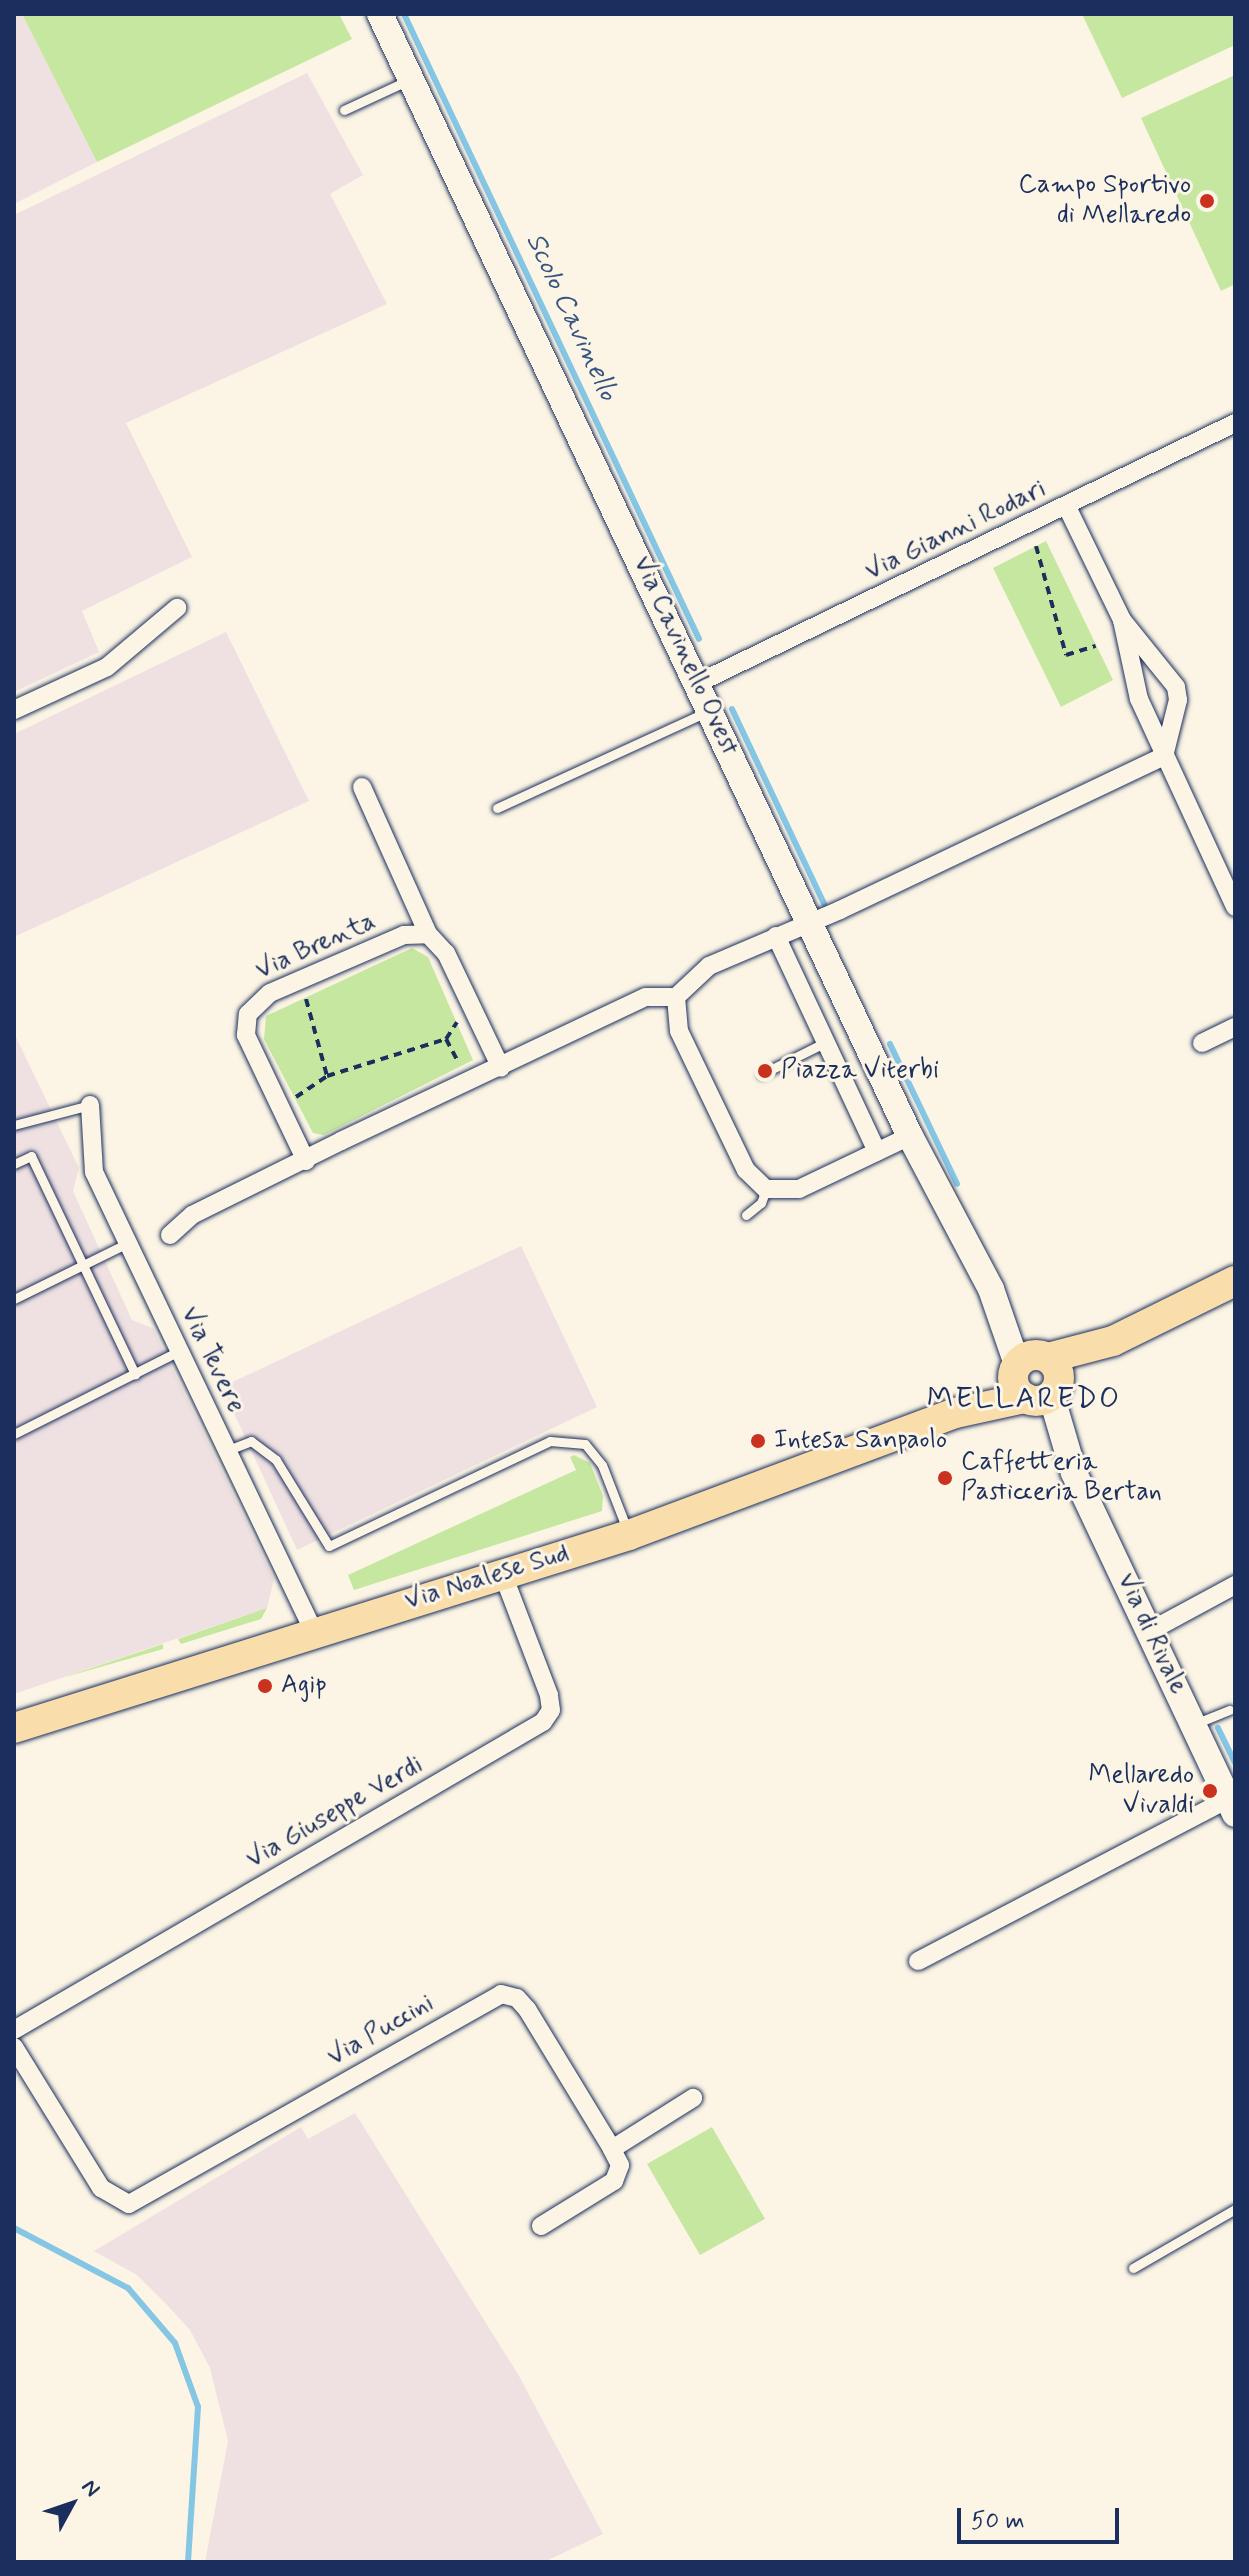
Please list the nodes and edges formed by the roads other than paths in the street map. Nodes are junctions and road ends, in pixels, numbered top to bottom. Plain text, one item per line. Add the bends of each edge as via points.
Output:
1 (380, 14) edge
2 (412, 79) junction
3 (344, 110) dead end
4 (1235, 423) edge
5 (1067, 507) junction
6 (177, 608) dead end
7 (1122, 620) junction
8 (698, 683) junction
9 (14, 710) edge
10 (710, 710) junction
11 (1164, 756) junction
12 (362, 787) dead end
13 (497, 808) dead end
14 (1235, 907) edge
15 (810, 923) junction
16 (428, 934) junction
17 (776, 936) junction
18 (676, 997) junction
19 (1235, 1027) edge
20 (824, 1043) junction
21 (1202, 1043) dead end
22 (501, 1068) junction
23 (762, 1074) dead end
24 (90, 1105) joint
25 (14, 1125) edge
26 (910, 1136) junction
27 (877, 1152) junction
28 (306, 1161) junction
29 (14, 1164) edge
30 (766, 1189) junction
31 (746, 1215) dead end
32 (170, 1235) dead end
33 (126, 1244) junction
34 (81, 1266) junction
35 (1235, 1281) edge
36 (14, 1299) edge
37 (179, 1351) junction
38 (135, 1374) junction
39 (1035, 1377) junction
40 (14, 1434) edge
41 (228, 1450) junction
42 (629, 1535) junction
43 (502, 1572) junction
44 (1235, 1585) edge
45 (1150, 1631) junction
46 (314, 1632) junction
47 (1230, 1710) dead end
48 (1194, 1725) junction
49 (14, 1728) edge
50 (1232, 1806) edge
51 (918, 1961) dead end
52 (14, 2030) edge
53 (14, 2047) edge
54 (693, 2098) dead end
55 (612, 2149) junction
56 (1235, 2209) edge
57 (541, 2226) dead end
58 (1133, 2268) dead end

1 - 2 street, Via Cavinello Ovest
2 - 3 lane
2 - 8 street, Via Cavinello Ovest
4 - 5 street, Via Gianni Rodari
5 - 7 street
5 - 8 street, Via Gianni Rodari
6 - 9 street via 107,667
7 - 11 street via 1135,687
7 - 11 street via 1176,687 1178,700
8 - 10 street, Via Cavinello Ovest
10 - 13 lane
10 - 15 street, Via Cavinello Ovest
11 - 14 street
11 - 15 street
12 - 16 street
15 - 17 street
15 - 26 street, Via Cavinello Ovest
16 - 22 street via 446,953
16 - 28 street, Via Brenta via 404,935 270,993 248,1014 246,1035
17 - 18 street via 709,966
17 - 20 street
18 - 22 street via 646,997
18 - 30 street via 679,1031 746,1170
19 - 21 street
20 - 23 lane
20 - 27 street
22 - 28 street
24 - 25 lane
24 - 33 street, Via Tevere via 94,1172
26 - 27 street
26 - 39 street, Via Cavinello Ovest
27 - 30 street via 799,1189
28 - 32 street via 192,1215
29 - 34 lane via 31,1156
30 - 31 lane via 761,1203
33 - 34 lane
33 - 37 street, Via Tevere
34 - 36 lane
34 - 38 lane
35 - 39 main road
37 - 38 lane
37 - 41 street, Via Tevere
38 - 40 lane
39 - 42 main road, Via Noalese Sud via 956,1413
39 - 45 street, Via di Rivale
41 - 42 lane via 251,1441 276,1460 329,1546 550,1441 585,1444 602,1465
41 - 46 street, Via Tevere
42 - 43 main road, Via Noalese Sud
43 - 46 main road, Via Noalese Sud
43 - 52 street, Via Giuseppe Verdi via 549,1695 551,1710 543,1722
44 - 45 street
45 - 48 street, Via di Rivale
46 - 49 main road, Via Noalese Sud
47 - 48 lane
48 - 50 street, Via di Rivale
50 - 51 street
53 - 55 street, Via Puccini via 101,2188 118,2202 141,2202 501,1994 517,1998 527,2009
54 - 55 street
55 - 57 street via 620,2165 614,2181
56 - 58 lane

